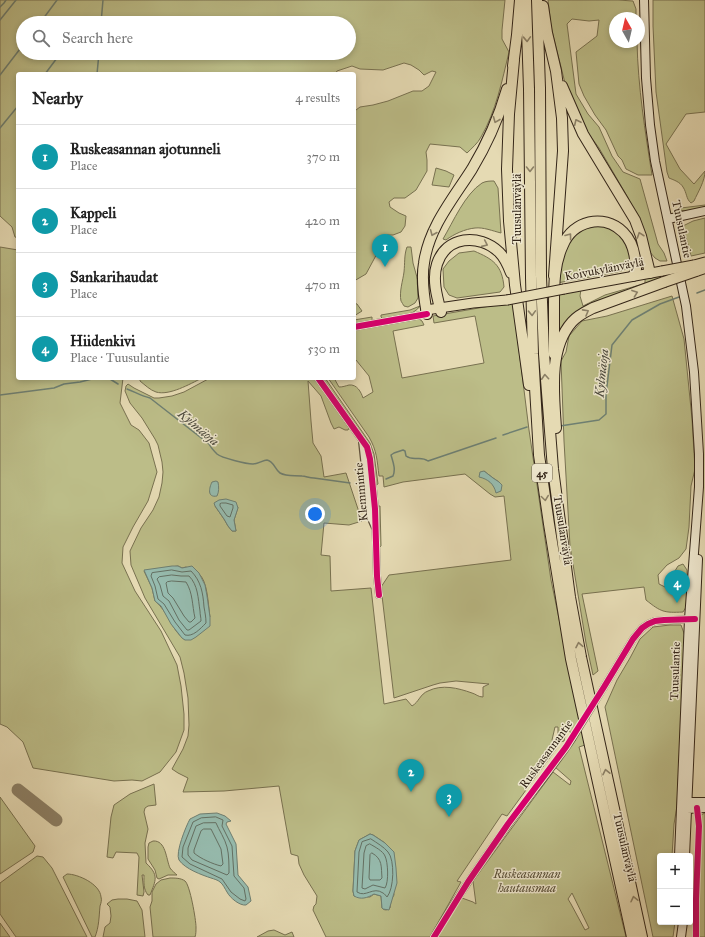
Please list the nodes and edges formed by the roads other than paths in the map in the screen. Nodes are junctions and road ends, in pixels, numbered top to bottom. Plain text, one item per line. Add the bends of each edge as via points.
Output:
1 (520, 0) edge
2 (526, 0) edge
3 (537, 0) edge
4 (542, 0) edge
5 (644, 0) edge
6 (514, 60) junction
7 (556, 71) junction
8 (705, 211) edge
9 (668, 219) junction
10 (705, 262) edge
11 (698, 268) edge
12 (650, 273) junction
13 (554, 276) junction
14 (633, 276) junction
15 (515, 285) junction
16 (440, 310) junction
17 (427, 312) junction
18 (356, 327) edge
19 (554, 370) junction
20 (319, 380) edge
21 (702, 454) edge
22 (539, 455) junction
23 (559, 522) junction
24 (379, 595) dead end
25 (692, 619) junction
26 (705, 802) edge
27 (685, 805) junction
28 (705, 808) edge
29 (679, 853) edge
30 (685, 853) edge
31 (679, 925) edge
32 (683, 925) edge
33 (434, 937) edge
34 (632, 937) edge
35 (642, 937) edge
36 (681, 937) edge

1 - 6 highway
2 -> 22 highway, Tuusulanväylä / 45 via 532,332
23 -> 3 highway, Tuusulanväylä / 45 via 544,354
4 - 7 highway
5 - 9 main road, Tuusulantie via 650,124 655,162
6 - 15 highway via 507,168
6 -> 17 highway via 502,106 492,131 430,240 423,273
12 -> 7 highway via 641,236 634,220 583,134
7 - 13 highway via 563,151
8 - 9 main road
9 - 21 main road, Tuusulantie via 687,313
10 - 11 main road, Koivukylänväylä
11 - 12 main road, Koivukylänväylä, bridge
19 -> 11 highway, bridge via 561,340 572,322 581,314
12 - 14 main road, Koivukylänväylä
13 -> 14 highway via 559,254 568,236 590,222 608,223 628,238 637,269
13 - 19 highway
14 - 16 main road, Koivukylänväylä, bridge via 473,307
16 -> 15 highway via 436,288 436,265 446,249 460,241 485,242 499,252 509,266
15 - 22 highway
16 - 17 main road, Koivukylänväylä
17 - 18 street, Koivukylänväylä
19 - 23 highway
20 - 24 street, Klemmintie via 362,440 369,506 375,530
21 - 25 main road, Tuusulantie
22 -> 34 highway, Tuusulanväylä / 45 via 571,659
35 -> 23 highway, Tuusulanväylä / 45 via 581,657
25 - 27 main road, Tuusulantie
25 - 33 street, Ruskeasannantie, bridge via 655,621 642,628 633,639 572,739 508,824
26 - 27 main road
27 - 28 main road
27 - 29 main road, Tuusulantie
27 - 30 main road, Tuusulantie
31 - 36 main road
32 - 36 main road

